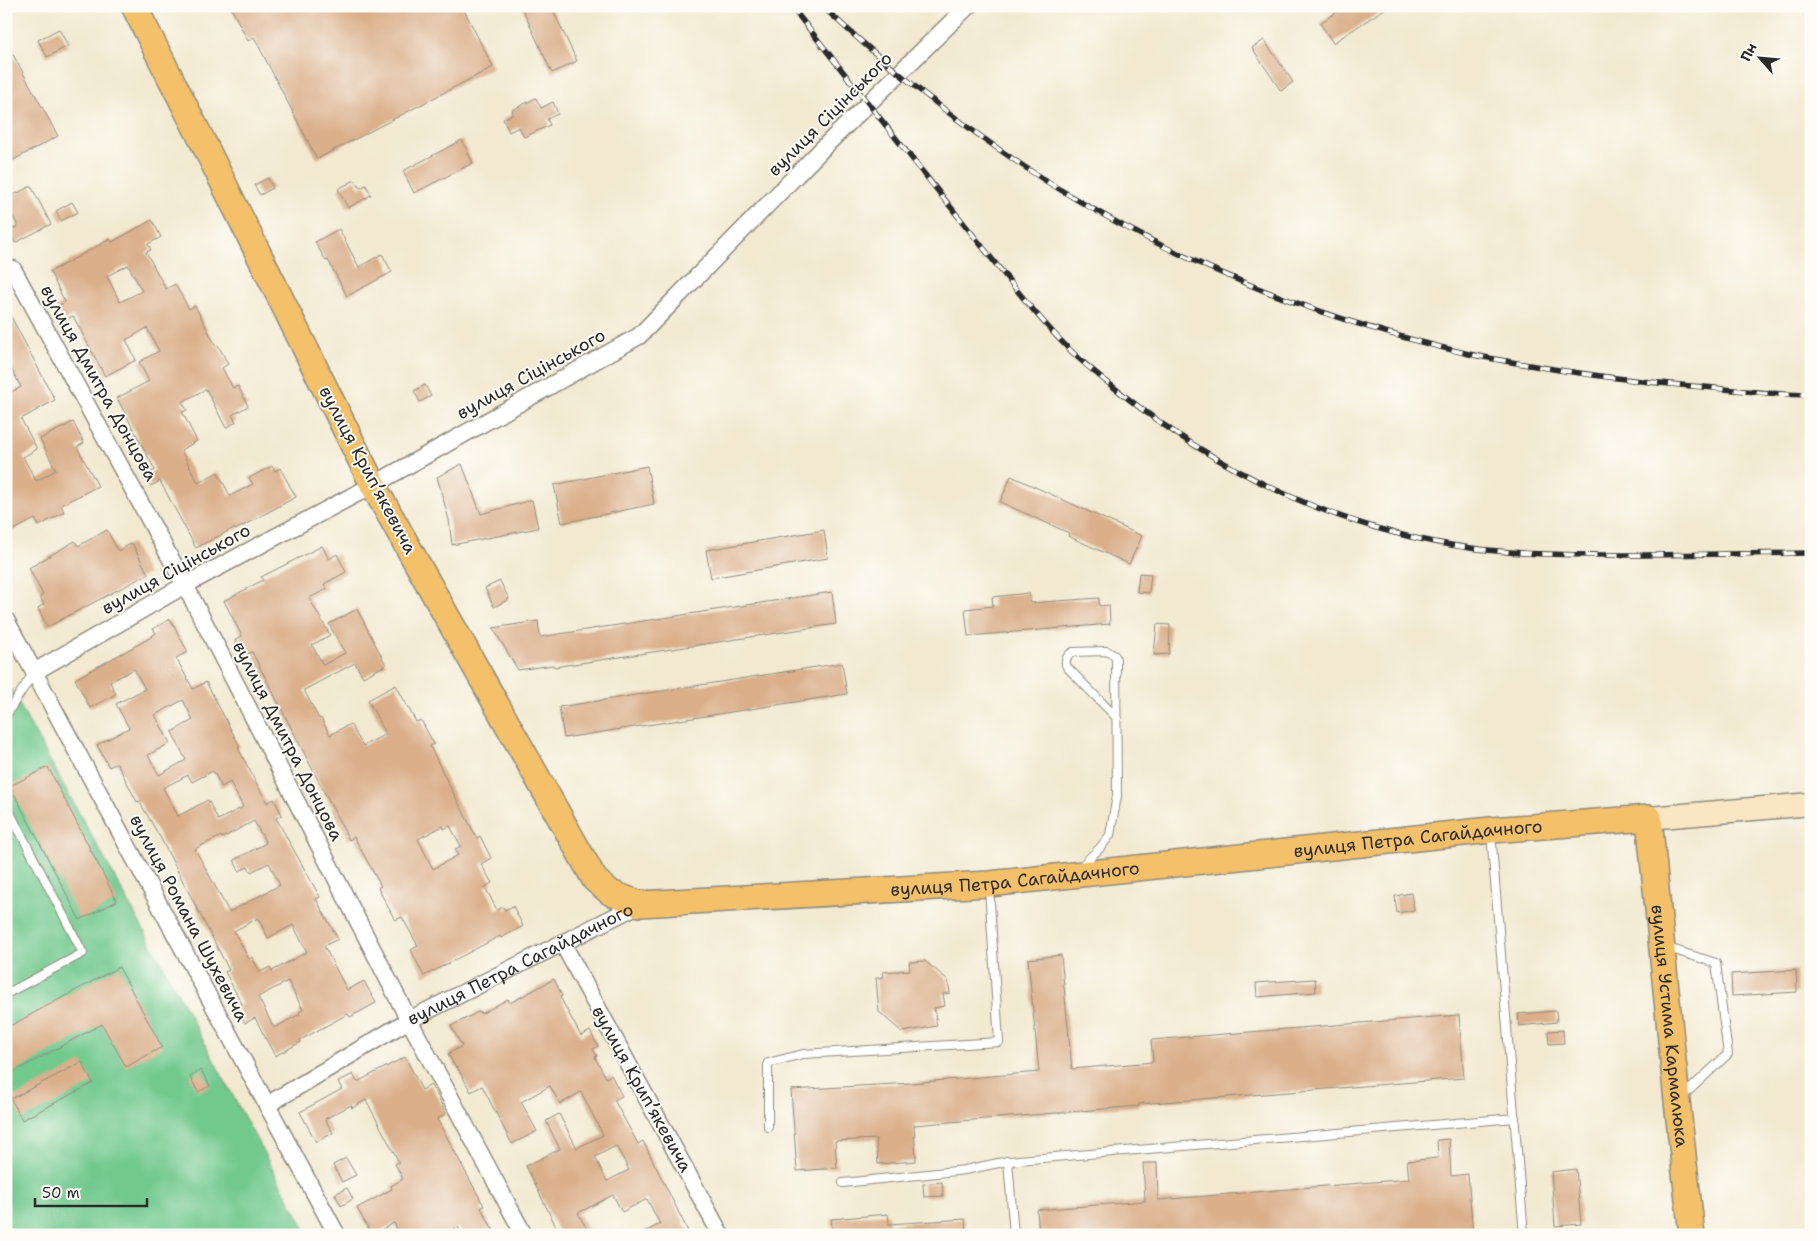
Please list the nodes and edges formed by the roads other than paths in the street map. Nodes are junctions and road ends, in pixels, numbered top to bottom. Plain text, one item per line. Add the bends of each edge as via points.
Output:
1 (134, 6) edge
2 (968, 6) edge
3 (13, 269) dead end
4 (373, 485) junction
5 (185, 584) junction
6 (6, 620) edge
7 (34, 672) junction
8 (6, 715) edge
9 (1117, 718) junction
10 (1811, 804) edge
11 (6, 805) edge
12 (1649, 818) junction
13 (1491, 830) junction
14 (1071, 875) junction
15 (989, 884) junction
16 (640, 904) junction
17 (563, 944) junction
18 (1662, 946) junction
19 (6, 994) edge
20 (409, 1020) junction
21 (1677, 1102) junction
22 (267, 1105) junction
23 (1515, 1118) junction
24 (768, 1127) dead end
25 (1008, 1161) junction
26 (844, 1183) dead end
27 (337, 1235) edge
28 (524, 1235) edge
29 (721, 1235) edge
30 (1014, 1235) edge
31 (1524, 1235) edge
32 (1692, 1235) edge

1 - 4 main road, вулиця Крипʼякевича
2 - 4 street, вулиця Сіцінського via 639,336
3 - 5 street, вулиця Дмитра Донцова
4 - 5 street, вулиця Сіцінського
4 - 16 main road, вулиця Крипʼякевича via 595,880 612,893
5 - 7 street, вулиця Сіцінського
5 - 20 street, вулиця Дмитра Донцова
6 - 7 street, вулиця Романа Шухевича
7 - 8 lane
7 - 22 street, вулиця Романа Шухевича
9 - 9 lane via 1115,656 1107,651 1069,654 1067,667
9 - 14 lane via 1117,796 1110,835
10 - 12 main road, вулиця Петра Сагайдачного
11 - 19 lane via 83,953
12 - 13 main road, вулиця Петра Сагайдачного
12 - 18 main road, вулиця Устима Кармалюка
13 - 14 main road, вулиця Петра Сагайдачного
13 - 23 lane
14 - 15 main road, вулиця Петра Сагайдачного
15 - 16 main road, вулиця Петра Сагайдачного
15 - 24 lane via 999,1042 803,1054 768,1064
16 - 17 street, вулиця Петра Сагайдачного
17 - 20 street, вулиця Петра Сагайдачного
17 - 29 street, вулиця Крипʼякевича
18 - 21 main road, вулиця Устима Кармалюка
18 - 21 lane via 1716,963 1728,1054
20 - 22 street, вулиця Петра Сагайдачного
20 - 28 street, вулиця Дмитра Донцова
21 - 32 main road, вулиця Устима Кармалюка
22 - 27 street, вулиця Романа Шухевича
23 - 25 lane
23 - 31 lane
25 - 26 lane via 965,1170
25 - 30 lane

